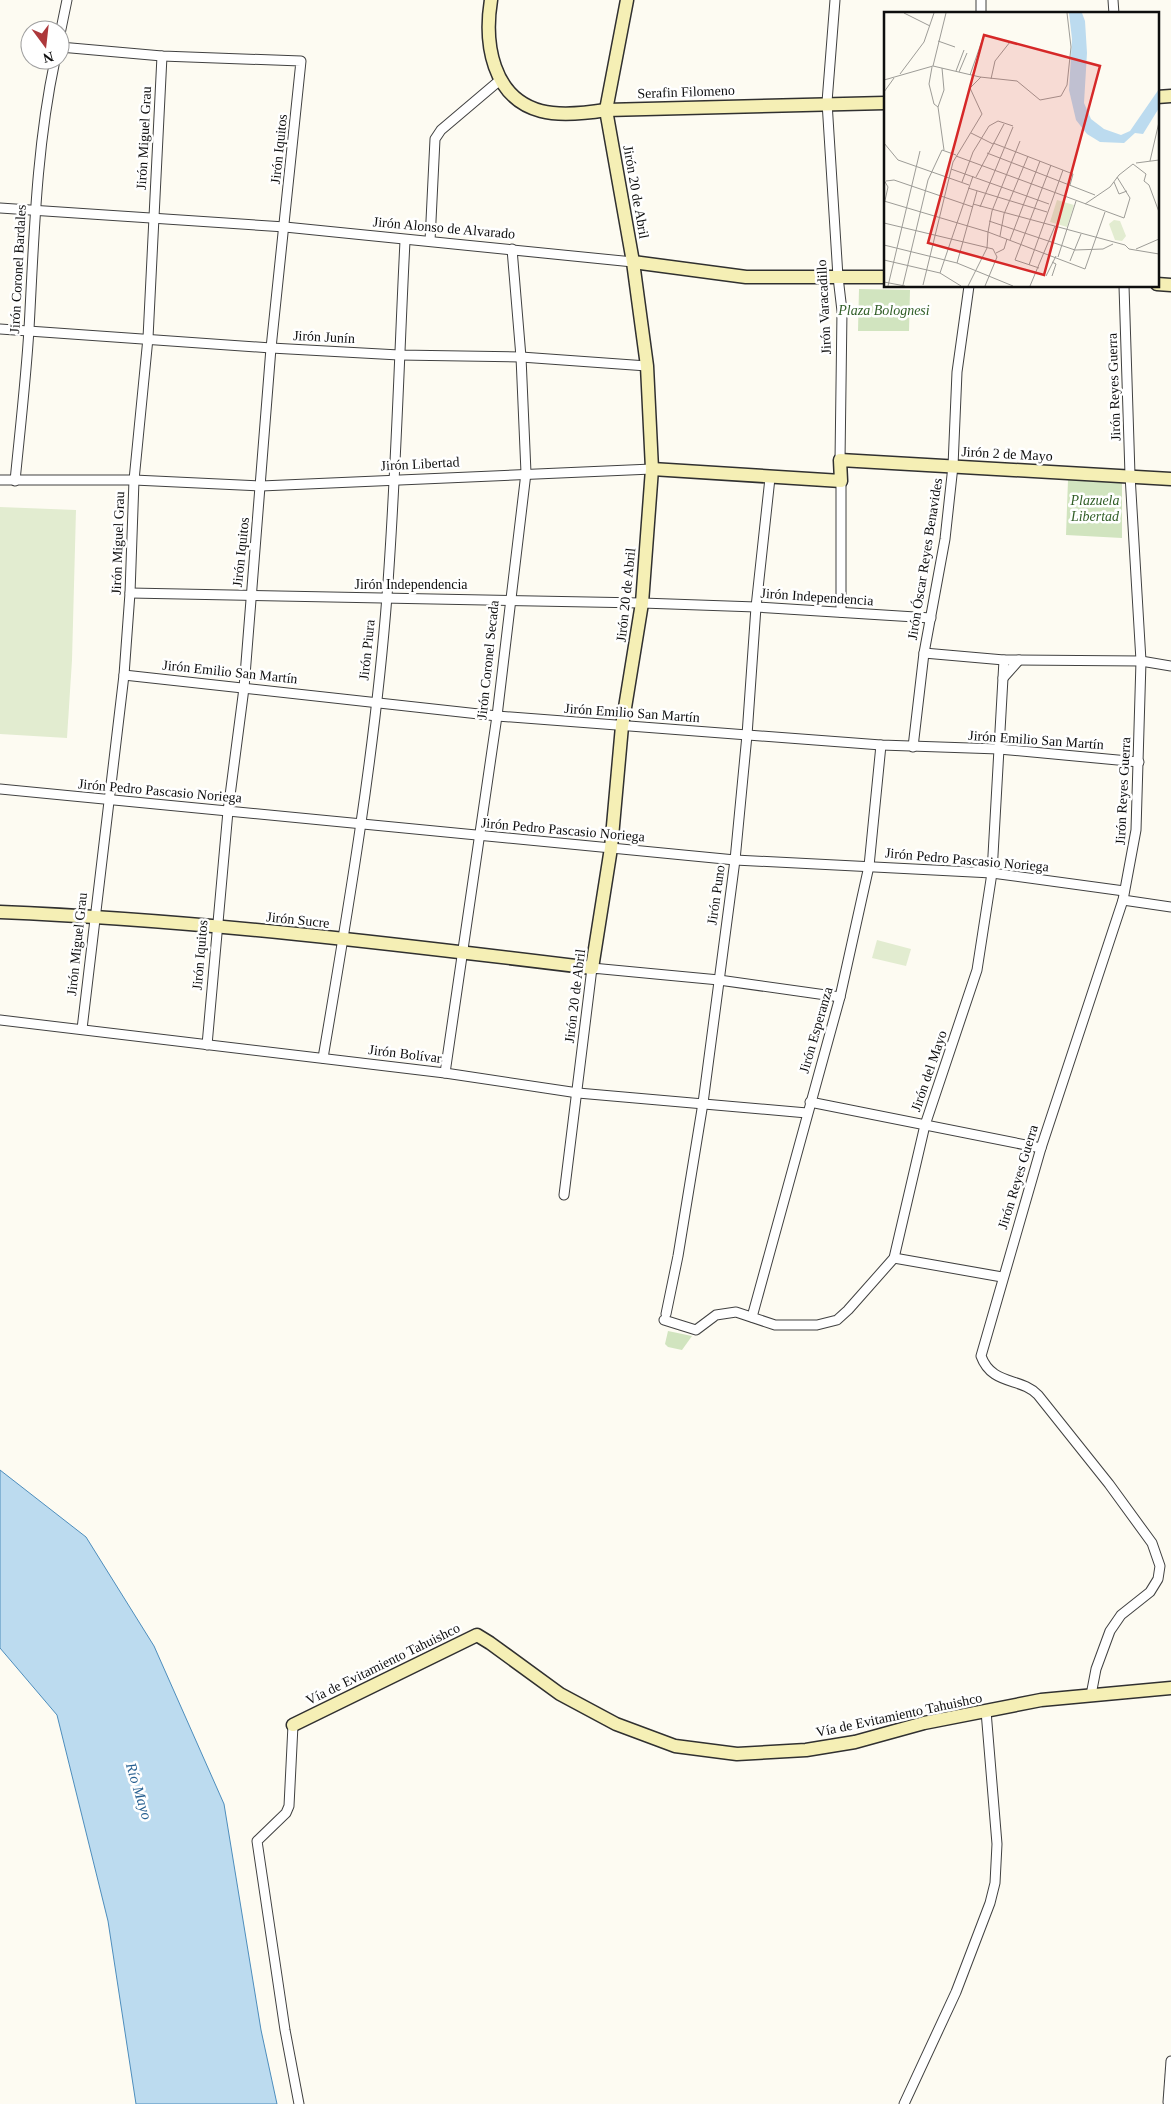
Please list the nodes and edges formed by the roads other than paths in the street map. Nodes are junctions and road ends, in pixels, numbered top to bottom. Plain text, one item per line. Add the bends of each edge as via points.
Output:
1 (67, 0) edge
2 (491, 0) edge
3 (628, 0) edge
4 (835, 0) edge
5 (63, 20) edge
6 (70, 47) edge
7 (162, 56) junction
8 (53, 70) edge
9 (500, 80) junction
10 (1171, 96) edge
11 (1158, 97) edge
12 (827, 102) junction
13 (884, 102) edge
14 (606, 110) junction
15 (0, 208) edge
16 (34, 211) junction
17 (154, 217) junction
18 (285, 227) junction
19 (405, 241) junction
20 (430, 241) junction
21 (512, 249) junction
22 (633, 262) junction
23 (884, 277) edge
24 (838, 278) junction
25 (1158, 284) edge
26 (1171, 285) edge
27 (968, 288) edge
28 (1124, 288) edge
29 (0, 329) edge
30 (29, 331) junction
31 (148, 338) junction
32 (270, 348) junction
33 (399, 355) junction
34 (522, 357) junction
35 (647, 366) junction
36 (840, 460) junction
37 (953, 466) junction
38 (652, 469) junction
39 (526, 473) junction
40 (1130, 475) junction
41 (770, 478) junction
42 (0, 480) edge
43 (134, 480) junction
44 (1171, 480) edge
45 (15, 481) junction
46 (395, 481) junction
47 (841, 481) junction
48 (261, 486) junction
49 (130, 593) junction
50 (250, 596) junction
51 (387, 598) junction
52 (510, 599) junction
53 (642, 603) junction
54 (756, 607) junction
55 (841, 612) junction
56 (931, 618) junction
57 (924, 653) junction
58 (1004, 660) junction
59 (1019, 660) junction
60 (1141, 661) junction
61 (1171, 666) edge
62 (124, 675) junction
63 (1003, 678) junction
64 (244, 688) junction
65 (375, 702) junction
66 (497, 716) junction
67 (622, 726) junction
68 (747, 735) junction
69 (881, 745) junction
70 (913, 747) junction
71 (999, 749) junction
72 (1140, 762) junction
73 (0, 789) edge
74 (108, 801) junction
75 (228, 811) junction
76 (361, 822) junction
77 (480, 837) junction
78 (611, 848) junction
79 (735, 860) junction
80 (869, 866) junction
81 (992, 873) junction
82 (1124, 895) junction
83 (1171, 907) edge
84 (0, 912) edge
85 (94, 916) junction
86 (216, 927) junction
87 (344, 940) junction
88 (462, 952) junction
89 (592, 968) junction
90 (719, 980) junction
91 (840, 997) junction
92 (0, 1020) edge
93 (82, 1029) junction
94 (206, 1045) junction
95 (323, 1058) junction
96 (445, 1073) junction
97 (578, 1093) junction
98 (810, 1102) junction
99 (703, 1103) junction
100 (807, 1113) junction
101 (925, 1126) junction
102 (1041, 1148) junction
103 (564, 1195) dead end
104 (894, 1258) junction
105 (1002, 1277) junction
106 (752, 1317) junction
107 (696, 1330) joint
108 (1171, 1688) edge
109 (1091, 1695) junction
110 (986, 1711) junction
111 (293, 1725) joint
112 (1171, 2061) edge
113 (1168, 2102) dead end
114 (299, 2104) edge
115 (904, 2104) edge

1 - 5 street
2 - 9 main road via 488,47
3 - 14 main road, Jirón 20 de Abril
4 - 12 street, Jirón Varacadillo
6 - 7 street
7 - 17 street, Jirón Miguel Grau
7 - 18 street, Jirón Iquitos via 301,61
8 - 16 street, Jirón Coronel Bardales via 45,106
9 - 14 main road, Serafin Filomeno via 519,100 543,112
9 - 20 street via 441,130 435,139
10 - 11 main road
12 - 13 main road, Serafin Filomeno
12 - 14 main road, Serafin Filomeno
12 - 24 street, Jirón Varacadillo
14 - 22 main road, Jirón 20 de Abril
15 - 16 street, Jirón Alonso de Alvarado
16 - 17 street, Jirón Alonso de Alvarado
16 - 30 street, Jirón Coronel Bardales
17 - 18 street, Jirón Alonso de Alvarado
17 - 31 street, Jirón Miguel Grau
18 - 19 street, Jirón Alonso de Alvarado
18 - 32 street, Jirón Iquitos
19 - 20 street, Jirón Alonso de Alvarado
19 - 33 street, Jirón Piura
20 - 21 street, Jirón Alonso de Alvarado
21 - 22 street, Jirón Alonso de Alvarado
21 - 34 street, Jirón Coronel Secada
22 - 24 main road, Jirón Alonso de Alvarado via 746,277
22 - 35 main road, Jirón 20 de Abril
23 - 24 main road, Jirón Alonso de Alvarado
24 - 36 street, Jirón Varacadillo via 842,319
25 - 26 main road
27 - 37 street, Jirón Óscar Reyes Benavides via 957,372
28 - 40 street, Jirón Reyes Guerra
29 - 30 street, Jirón Junín
30 - 31 street, Jirón Junín
30 - 45 street, Jirón Coronel Bardales
31 - 32 street, Jirón Junín
31 - 43 street, Jirón Miguel Grau
32 - 33 street, Jirón Junín
32 - 48 street, Jirón Iquitos
33 - 34 street, Jirón Junín
33 - 46 street, Jirón Piura
34 - 35 street, Jirón Junín
34 - 39 street, Jirón Coronel Secada
35 - 38 main road, Jirón 20 de Abril
36 - 37 main road, Jirón 2 de Mayo
36 - 47 main road, Jirón Varacadillo
37 - 40 main road, Jirón 2 de Mayo
37 - 56 street, Jirón Óscar Reyes Benavides
38 - 39 street, Jirón Libertad
38 - 41 main road, Jirón Libertad
38 - 53 main road, Jirón 20 de Abril
39 - 46 street, Jirón Libertad
39 - 52 street, Jirón Coronel Secada
40 - 44 main road, Jirón 2 de Mayo
40 - 60 street, Jirón Reyes Guerra
41 - 47 main road, Jirón Libertad
41 - 54 street, Jirón Puno
42 - 45 street, Jirón Libertad
43 - 45 street, Jirón Libertad
43 - 48 street, Jirón Libertad
43 - 49 street, Jirón Miguel Grau
46 - 48 street, Jirón Libertad
46 - 51 street, Jirón Piura
47 - 55 street, Jirón Varacadillo
48 - 50 street, Jirón Iquitos
49 - 50 street, Jirón Independencia
49 - 62 street, Jirón Miguel Grau
50 - 51 street, Jirón Independencia
50 - 64 street, Jirón Iquitos
51 - 52 street, Jirón Independencia
51 - 65 street, Jirón Piura
52 - 53 street, Jirón Independencia
52 - 66 street, Jirón Coronel Secada
53 - 54 street, Jirón Independencia
53 - 67 main road, Jirón 20 de Abril
54 - 55 street, Jirón Independencia
54 - 68 street, Jirón Puno
55 - 56 street, Jirón Independencia
56 - 57 street, Jirón Óscar Reyes Benavides
57 - 58 street
57 - 70 street, Jirón Óscar Reyes Benavides
58 - 59 street
58 - 63 street, Jirón del Mayo
59 - 60 street
59 - 63 street
60 - 61 street
60 - 72 street, Jirón Reyes Guerra
62 - 64 street, Jirón Emilio San Martín
62 - 74 street, Jirón Miguel Grau
63 - 71 street, Jirón del Mayo
64 - 65 street, Jirón Emilio San Martín
64 - 75 street, Jirón Iquitos
65 - 66 street, Jirón Emilio San Martín
65 - 76 street, Jirón Piura
66 - 67 street, Jirón Emilio San Martín
66 - 77 street, Jirón Coronel Secada
67 - 68 street, Jirón Emilio San Martín
67 - 78 main road, Jirón 20 de Abril
68 - 69 street, Jirón Emilio San Martín
68 - 79 street, Jirón Puno
69 - 70 street, Jirón Emilio San Martín
69 - 80 street, Jirón Esperanza
70 - 71 street, Jirón Emilio San Martín
71 - 72 street, Jirón Emilio San Martín
71 - 81 street, Jirón del Mayo
72 - 82 street, Jirón Reyes Guerra via 1136,830
73 - 74 street, Jirón Pedro Pascasio Noriega
74 - 75 street, Jirón Pedro Pascasio Noriega
74 - 85 street, Jirón Miguel Grau
75 - 76 street, Jirón Pedro Pascasio Noriega
75 - 86 street, Jirón Iquitos
76 - 77 street, Jirón Pedro Pascasio Noriega
76 - 87 street, Jirón Piura
77 - 78 street, Jirón Pedro Pascasio Noriega
77 - 88 street, Jirón Coronel Secada
78 - 79 street, Jirón Pedro Pascasio Noriega
78 - 89 main road, Jirón 20 de Abril
79 - 80 street, Jirón Pedro Pascasio Noriega
79 - 90 street, Jirón Puno
80 - 81 street, Jirón Pedro Pascasio Noriega
80 - 91 street, Jirón Esperanza
81 - 82 street, Jirón Pedro Pascasio Noriega
81 - 101 street, Jirón del Mayo via 977,970
82 - 83 street, Jirón Pedro Pascasio Noriega
82 - 102 street, Jirón Reyes Guerra
84 - 85 main road, Jirón Sucre
85 - 86 main road, Jirón Sucre
85 - 93 street, Jirón Miguel Grau
86 - 87 main road, Jirón Sucre
86 - 94 street, Jirón Iquitos
87 - 88 main road, Jirón Sucre
87 - 95 street, Jirón Piura
88 - 89 main road, Jirón Sucre
88 - 96 street, Jirón Coronel Secada
89 - 90 street
89 - 97 street, Jirón 20 de Abril
90 - 91 street
90 - 99 street, Jirón Puno
91 - 98 street, Jirón Esperanza
92 - 93 street, Jirón Bolívar
93 - 94 street, Jirón Bolívar
94 - 95 street, Jirón Bolívar
95 - 96 street, Jirón Bolívar
96 - 97 street, Jirón Bolívar
97 - 99 street, Jirón Bolívar
97 - 103 street, Jirón 20 de Abril
98 - 100 street, Jirón Esperanza
98 - 101 street
99 - 100 street, Jirón Bolívar
99 - 107 street, Jirón Puno via 665,1317
100 - 106 street, Jirón Esperanza
101 - 102 street
101 - 104 street, Jirón del Mayo
102 - 105 street, Jirón Reyes Guerra
104 - 105 street
104 - 106 street, Jirón del Mayo via 837,1320 817,1325 775,1325
105 - 109 street, Jirón Reyes Guerra via 981,1356 984,1363 997,1377 1029,1388 1038,1395 1152,1542 1160,1566 1158,1579 1150,1592 1121,1615 1110,1631
106 - 107 street, Jirón del Mayo via 736,1312 716,1315
108 - 109 main road, Vía de Evitamiento Tahuishco
109 - 110 main road, Vía de Evitamiento Tahuishco via 1041,1700
110 - 111 main road, Vía de Evitamiento Tahuishco via 924,1723 855,1742 806,1750 737,1754 675,1746 616,1724 560,1694 477,1635
110 - 115 street via 997,1844 995,1883 956,1992
111 - 114 street via 289,1806 286,1813 257,1841
112 - 113 street

